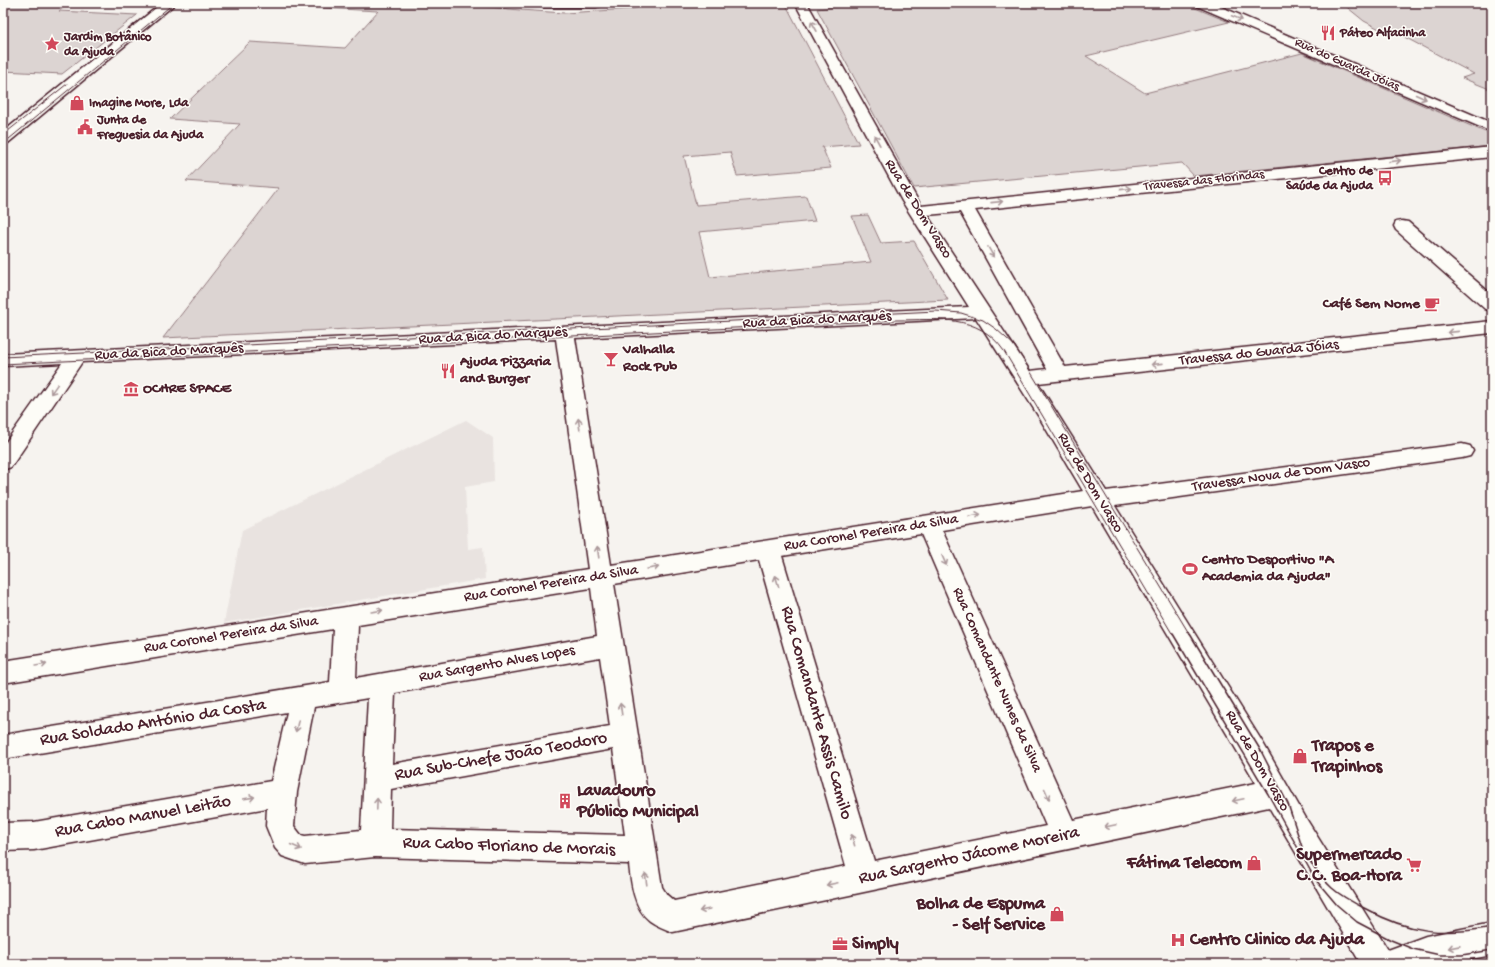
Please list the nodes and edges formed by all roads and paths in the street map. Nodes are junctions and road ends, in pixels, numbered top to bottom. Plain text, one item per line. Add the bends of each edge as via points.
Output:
1 (170, 3) edge
2 (544, 3) edge
3 (596, 3) edge
4 (801, 3) edge
5 (1201, 3) edge
6 (1492, 128) edge
7 (9, 130) edge
8 (3, 140) edge
9 (1492, 152) edge
10 (965, 206) junction
11 (916, 211) junction
12 (1402, 226) dead end
13 (1492, 305) edge
14 (983, 312) junction
15 (1492, 327) edge
16 (565, 333) junction
17 (76, 357) junction
18 (3, 360) edge
19 (1060, 375) junction
20 (1026, 378) junction
21 (1462, 451) dead end
22 (3, 462) edge
23 (1100, 498) junction
24 (928, 524) junction
25 (768, 550) junction
26 (601, 576) junction
27 (346, 616) junction
28 (612, 644) junction
29 (3, 672) edge
30 (382, 684) junction
31 (343, 690) junction
32 (303, 698) junction
33 (625, 735) junction
34 (3, 747) edge
35 (378, 779) junction
36 (283, 792) junction
37 (1276, 792) junction
38 (1065, 836) junction
39 (3, 837) edge
40 (375, 843) junction
41 (642, 850) junction
42 (864, 878) junction
43 (1492, 939) edge
44 (1379, 964) edge
45 (1392, 964) edge

1 - 7 street
2 - 3 street
11 -> 4 street, Rua de Dom Vasco
5 -> 6 street, Rua do Guarda Jóias
7 - 8 street
10 -> 9 street, Travessa das Florindas
10 - 11 street, Travessa das Florindas
10 -> 19 street
11 - 14 street, Rua de Dom Vasco
12 - 13 street
14 - 16 street, Rua da Bica do Marquês
14 - 20 street, Rua de Dom Vasco
15 -> 19 street, Travessa do Guarda Jóias
16 - 17 street, Rua da Bica do Marquês
26 -> 16 street
17 - 18 street, Rua da Bica do Marquês
17 -> 22 street
19 - 20 street, Travessa do Guarda Jóias
20 - 23 street, Rua de Dom Vasco
21 - 23 street, Travessa Nova de Dom Vasco
24 -> 23 street, Rua Coronel Pereira da Silva
23 - 37 street, Rua de Dom Vasco
24 - 25 street, Rua Coronel Pereira da Silva
24 -> 38 street, Rua Comandante Nunes da Silva
26 -> 25 street, Rua Coronel Pereira da Silva
42 -> 25 street, Rua Comandante Assis Camilo
27 -> 26 street, Rua Coronel Pereira da Silva
26 - 28 street
29 -> 27 street, Rua Coronel Pereira da Silva
27 - 31 street
28 - 30 street, Rua Sargento Alves Lopes
33 -> 28 street
30 - 31 street, Rua Sargento Alves Lopes
30 - 35 street
31 - 32 street, Rua Soldado António da Costa
32 - 34 street, Rua Soldado António da Costa
32 -> 36 street, Rua Cabo Floriano de Morais
33 - 35 street, Rua Sub-Chefe João Teodoro
33 - 41 street
40 -> 35 street
39 -> 36 street, Rua Cabo Manuel Leitão via 34,836
36 -> 40 street, Rua Cabo Floriano de Morais via 280,826 292,846 305,850
37 -> 38 street, Rua Sargento Jácome Moreira
37 - 44 street, Rua de Dom Vasco via 1300,836
38 - 42 street, Rua Sargento Jácome Moreira
40 - 41 street, Rua Cabo Floriano de Morais
42 -> 41 street, Rua Sargento Jácome Moreira via 673,917 662,913 655,906 647,888
43 -> 45 street via 1426,952

